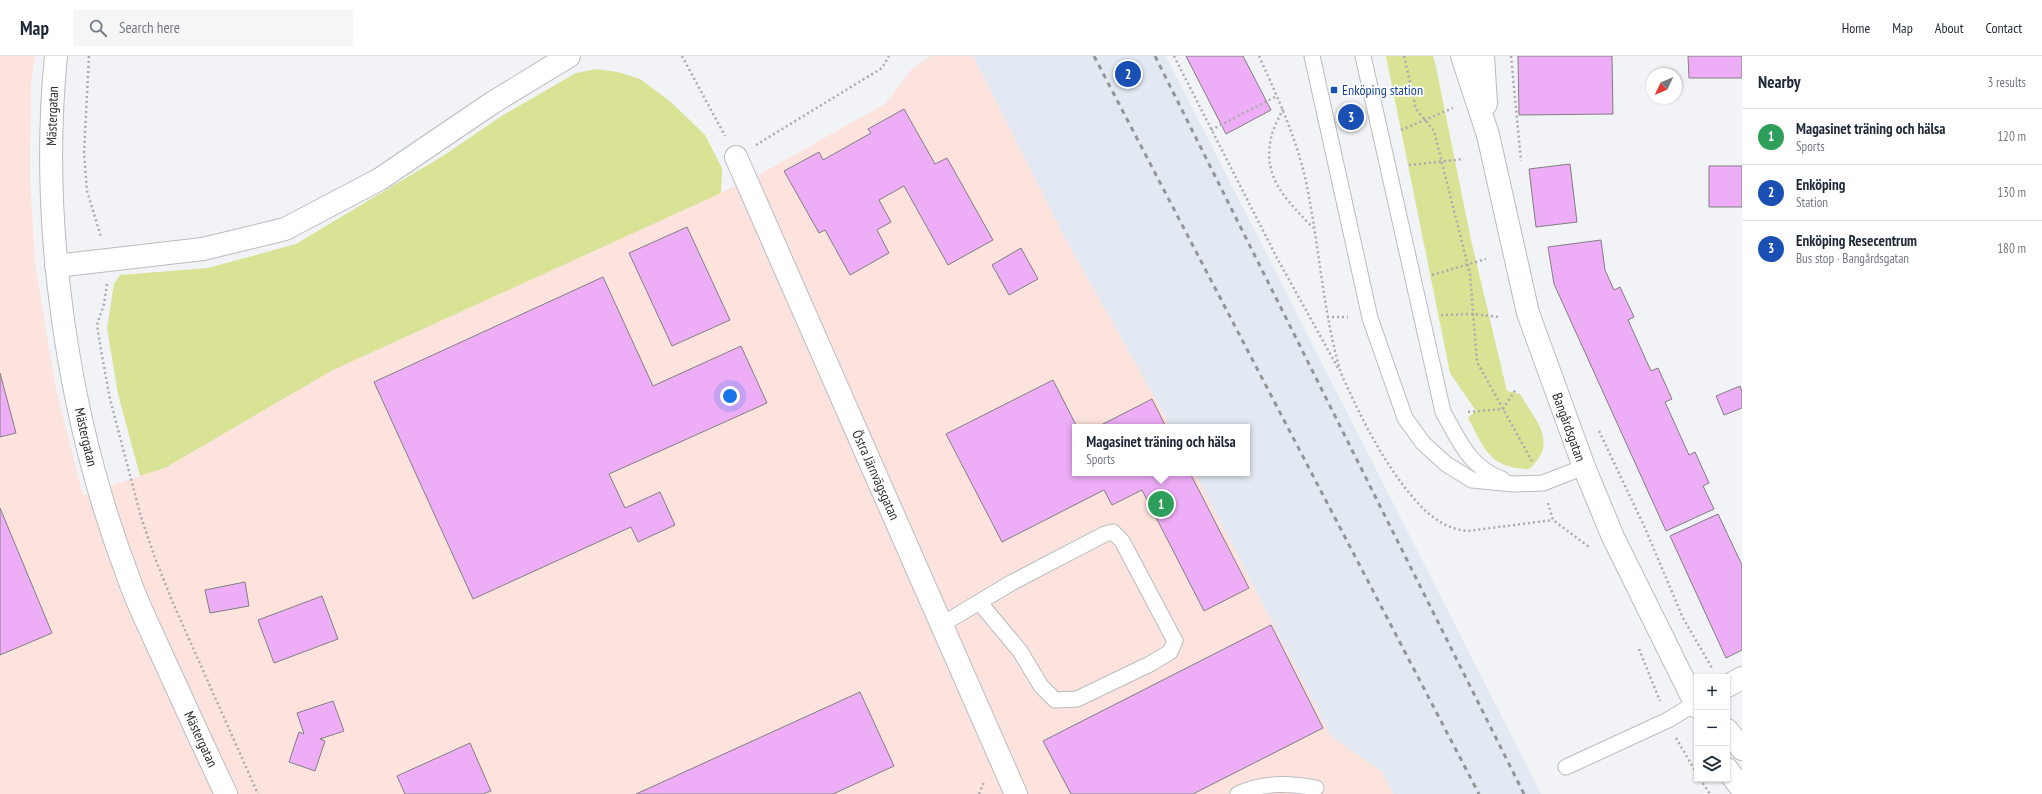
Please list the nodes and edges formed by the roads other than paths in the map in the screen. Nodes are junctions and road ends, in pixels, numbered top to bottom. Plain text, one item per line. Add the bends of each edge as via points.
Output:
1 (56, 56) edge
2 (569, 56) edge
3 (1312, 56) edge
4 (1363, 56) edge
5 (1462, 56) edge
6 (1483, 56) edge
7 (1488, 135) junction
8 (736, 157) road end
9 (56, 266) junction
10 (1584, 467) junction
11 (1514, 484) junction
12 (979, 602) junction
13 (941, 624) junction
14 (1730, 678) edge
15 (1742, 678) edge
16 (1694, 698) edge
17 (1694, 706) edge
18 (1730, 734) edge
19 (1742, 749) edge
20 (1566, 767) dead end
21 (1730, 774) edge
22 (1316, 788) dead end
23 (1742, 789) edge
24 (226, 794) edge
25 (1016, 794) edge
26 (1238, 794) edge

1 - 9 main road, Mästergatan via 50,179
2 - 9 main road via 486,106 380,179 285,229 203,249
3 - 11 lane via 1370,318 1405,418 1423,443 1446,464 1472,480
4 - 11 lane via 1443,412 1470,458 1488,474
5 - 7 main road, Bangårdsgatan
6 - 7 main road, Bangårdsgatan
7 - 10 main road, Bangårdsgatan via 1528,313
8 - 13 main road, Östra Järnvägsgatan
9 - 24 main road, Mästergatan via 73,383 99,491 129,580
10 - 11 lane via 1543,483
10 - 16 main road, Bangårdsgatan via 1613,537
12 - 12 lane via 1058,558 1113,532 1122,541 1175,641 1170,652 1150,664 1077,699 1055,700 1041,686 1020,651
12 - 13 lane
13 - 25 main road, Östra Järnvägsgatan
14 - 15 main road
17 - 20 lane
18 - 19 main road
21 - 23 main road
22 - 26 lane via 1290,783 1253,787

